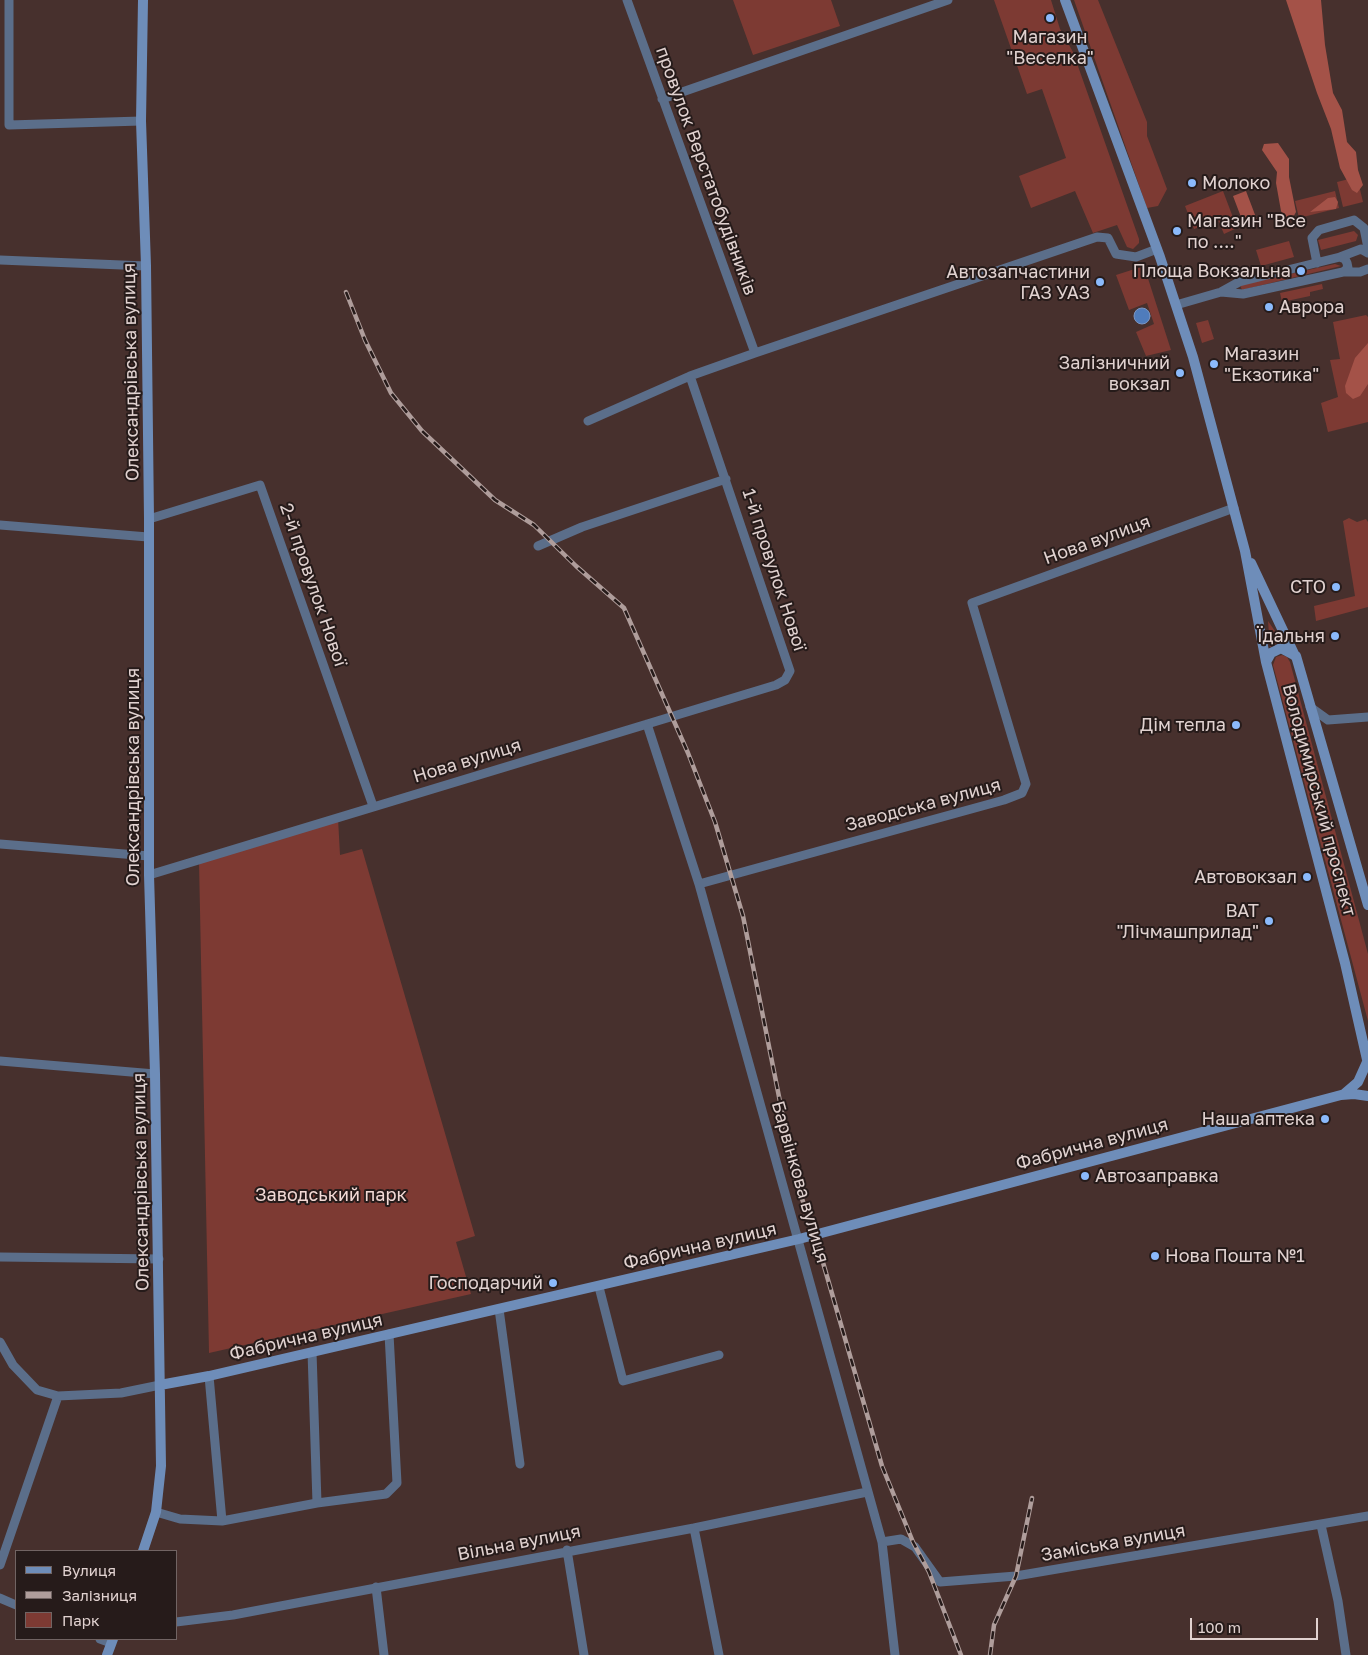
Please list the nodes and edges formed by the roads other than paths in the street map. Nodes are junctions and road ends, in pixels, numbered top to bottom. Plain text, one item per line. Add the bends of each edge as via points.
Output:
1 (9, 0) edge
2 (143, 0) edge
3 (627, 0) edge
4 (948, 0) edge
5 (1065, 0) edge
6 (662, 99) junction
7 (141, 121) junction
8 (1368, 248) edge
9 (1157, 249) junction
10 (1368, 253) edge
11 (1340, 257) junction
12 (0, 260) edge
13 (1317, 263) junction
14 (146, 266) junction
15 (1368, 269) edge
16 (1343, 272) junction
17 (1221, 292) junction
18 (1176, 305) junction
19 (754, 353) junction
20 (690, 376) junction
21 (588, 421) dead end
22 (726, 479) junction
23 (1234, 508) junction
24 (149, 519) junction
25 (0, 525) edge
26 (148, 537) junction
27 (538, 546) dead end
28 (1245, 551) junction
29 (972, 603) joint
30 (1296, 656) junction
31 (1266, 662) junction
32 (790, 672) joint
33 (1310, 707) junction
34 (1368, 717) edge
35 (647, 724) junction
36 (374, 806) junction
37 (0, 844) edge
38 (149, 856) junction
39 (149, 875) junction
40 (699, 884) junction
41 (1366, 884) edge
42 (1368, 905) edge
43 (0, 1060) edge
44 (1368, 1063) edge
45 (155, 1074) junction
46 (1358, 1082) junction
47 (1343, 1094) junction
48 (1364, 1095) edge
49 (799, 1239) junction
50 (0, 1257) edge
51 (159, 1258) junction
52 (599, 1286) junction
53 (499, 1308) junction
54 (389, 1334) junction
55 (0, 1342) edge
56 (312, 1352) junction
57 (719, 1355) dead end
58 (209, 1376) junction
59 (160, 1385) junction
60 (58, 1396) junction
61 (520, 1464) dead end
62 (867, 1492) junction
63 (317, 1503) junction
64 (156, 1512) junction
65 (1368, 1516) edge
66 (222, 1521) junction
67 (1321, 1525) junction
68 (694, 1528) junction
69 (882, 1542) junction
70 (143, 1550) edge
71 (567, 1550) junction
72 (0, 1565) edge
73 (376, 1587) junction
74 (0, 1598) edge
75 (15, 1604) edge
76 (178, 1622) edge
77 (112, 1641) edge
78 (107, 1655) edge
79 (384, 1655) edge
80 (584, 1655) edge
81 (720, 1655) edge
82 (895, 1655) edge
83 (1346, 1655) edge

1 - 7 street via 9,125
2 - 7 main road, Олександрівська вулиця
3 - 6 street, провулок Верстатобудівників
4 - 6 street
5 - 9 main road, Володимирський проспект
6 - 19 street, провулок Верстатобудівників
7 - 14 main road, Олександрівська вулиця
8 - 13 street via 1364,228 1354,220 1319,230 1312,238
9 - 18 main road, Володимирський проспект
9 - 19 street via 1136,257 1116,254 1108,238 1097,237
10 - 11 street via 1361,249
11 - 13 street
11 - 16 street via 1345,259 1348,268
12 - 14 street
13 - 17 street via 1239,282
14 - 24 main road, Олександрівська вулиця
15 - 16 street
16 - 17 street via 1243,294
17 - 18 street
18 - 23 main road, Володимирський проспект
19 - 20 street
20 - 21 street
20 - 22 street, 1-й провулок Нової
22 - 27 street, 1-й провулок Нової via 582,527
22 - 32 street, 1-й провулок Нової
23 - 28 main road, Володимирський проспект
23 - 29 street, Нова вулиця
24 - 26 main road, Олександрівська вулиця
24 - 36 street, 2-й провулок Нової via 260,485
25 - 26 street
26 - 38 main road, Олександрівська вулиця
28 - 30 main road, Володимирський проспект
28 - 31 main road, Володимирський проспект
29 - 40 street, Заводська вулиця via 1026,784 1022,793
30 - 31 main road, Володимирський проспект via 1281,648 1271,653
30 - 33 main road, Володимирський проспект
31 - 44 main road, Володимирський проспект
32 - 35 street, Нова вулиця via 776,685
33 - 34 street via 1328,720
33 - 41 main road, Володимирський проспект
35 - 36 street, Нова вулиця
35 - 40 street, Барвінкова вулиця
36 - 39 street, Нова вулиця
37 - 38 street
38 - 39 main road, Олександрівська вулиця
39 - 45 main road, Олександрівська вулиця
40 - 49 street, Барвінкова вулиця
41 - 42 main road, Володимирський проспект
43 - 45 street
44 - 46 main road
45 - 51 main road, Олександрівська вулиця
46 - 47 main road
46 - 48 main road
47 - 48 main road
47 - 49 main road, Фабрична вулиця
49 - 52 main road, Фабрична вулиця
49 - 62 street, Барвінкова вулиця
50 - 51 street
51 - 59 main road, Олександрівська вулиця
52 - 53 main road, Фабрична вулиця
52 - 57 street via 622,1381
53 - 54 main road, Фабрична вулиця
53 - 61 street
54 - 56 main road, Фабрична вулиця
54 - 63 street via 397,1483 386,1494
55 - 60 street via 13,1365 36,1390
56 - 58 main road, Фабрична вулиця
56 - 63 street
58 - 59 main road, Фабрична вулиця
58 - 66 street
59 - 60 street, Фабрична вулиця via 121,1393
59 - 64 main road, Олександрівська вулиця via 161,1466
60 - 72 street
62 - 68 street, Вільна вулиця
62 - 69 street, Барвінкова вулиця
63 - 66 street
64 - 66 street via 180,1519
64 - 70 main road, Олександрівська вулиця
65 - 67 street, Заміська вулиця
67 - 69 street, Заміська вулиця via 1016,1576 940,1582 915,1547 901,1539
67 - 83 street
68 - 71 street, Вільна вулиця
68 - 81 street
69 - 82 street, Барвінкова вулиця
71 - 73 street, Вільна вулиця
71 - 80 street
73 - 76 street, Вільна вулиця via 233,1615
73 - 79 street
74 - 75 street
77 - 78 main road

